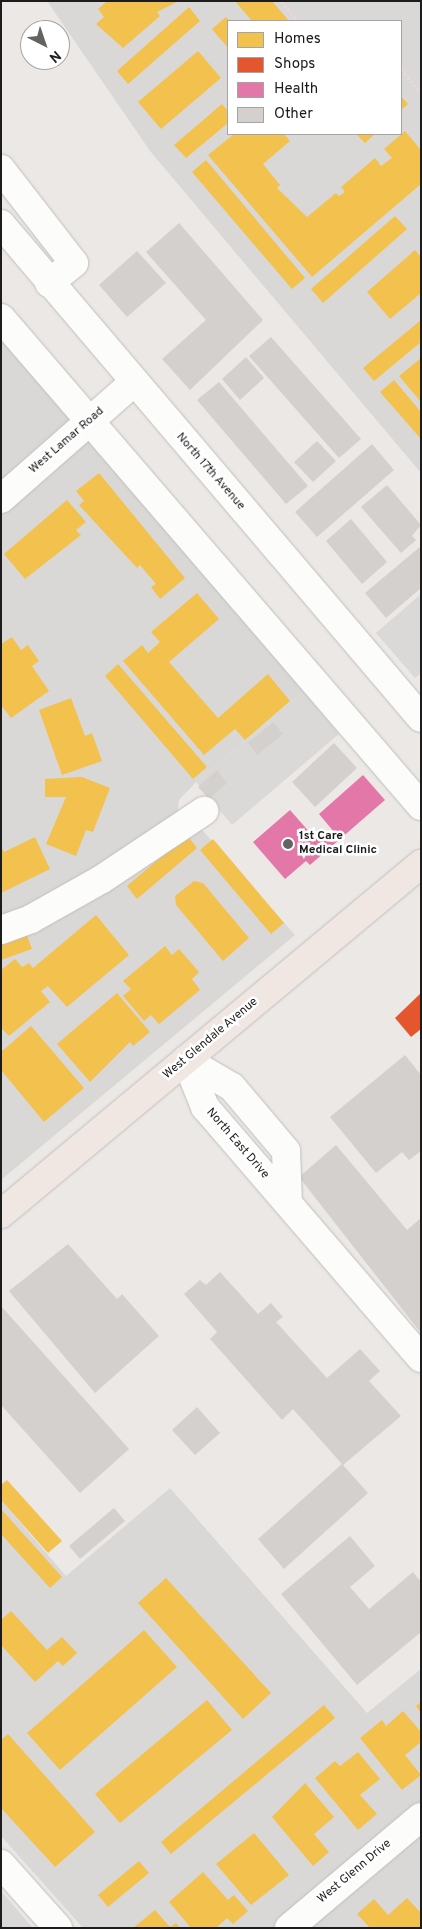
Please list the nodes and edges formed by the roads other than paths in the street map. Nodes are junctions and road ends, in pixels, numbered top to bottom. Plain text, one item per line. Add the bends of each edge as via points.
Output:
1 (1, 169) edge
2 (1, 224) edge
3 (49, 283) junction
4 (1, 318) edge
5 (133, 383) junction
6 (90, 421) junction
7 (1, 499) edge
8 (421, 718) edge
9 (421, 806) edge
10 (204, 811) dead end
11 (421, 864) edge
12 (1, 930) edge
13 (186, 1060) junction
14 (264, 1125) junction
15 (230, 1136) junction
16 (288, 1203) junction
17 (1, 1214) edge
18 (421, 1358) edge
19 (421, 1817) edge
20 (1, 1864) edge
21 (58, 1928) edge
22 (289, 1928) edge

1 - 3 street via 74,263
2 - 3 street, North 17th Avenue
3 - 5 street, North 17th Avenue
4 - 6 street
5 - 6 street, West Lamar Road
5 - 8 street, North 17th Avenue
6 - 7 street, West Lamar Road
6 - 9 street
10 - 12 street via 102,879 31,919
11 - 13 main road, West Glendale Avenue
13 - 14 street, North East Drive via 232,1087
13 - 15 street, North East Drive via 205,1108
13 - 17 main road, West Glendale Avenue
14 - 15 street
14 - 16 street, North East Drive via 286,1151
15 - 16 street, North East Drive
16 - 18 street, North East Drive
19 - 22 street, West Glenn Drive
20 - 21 street

